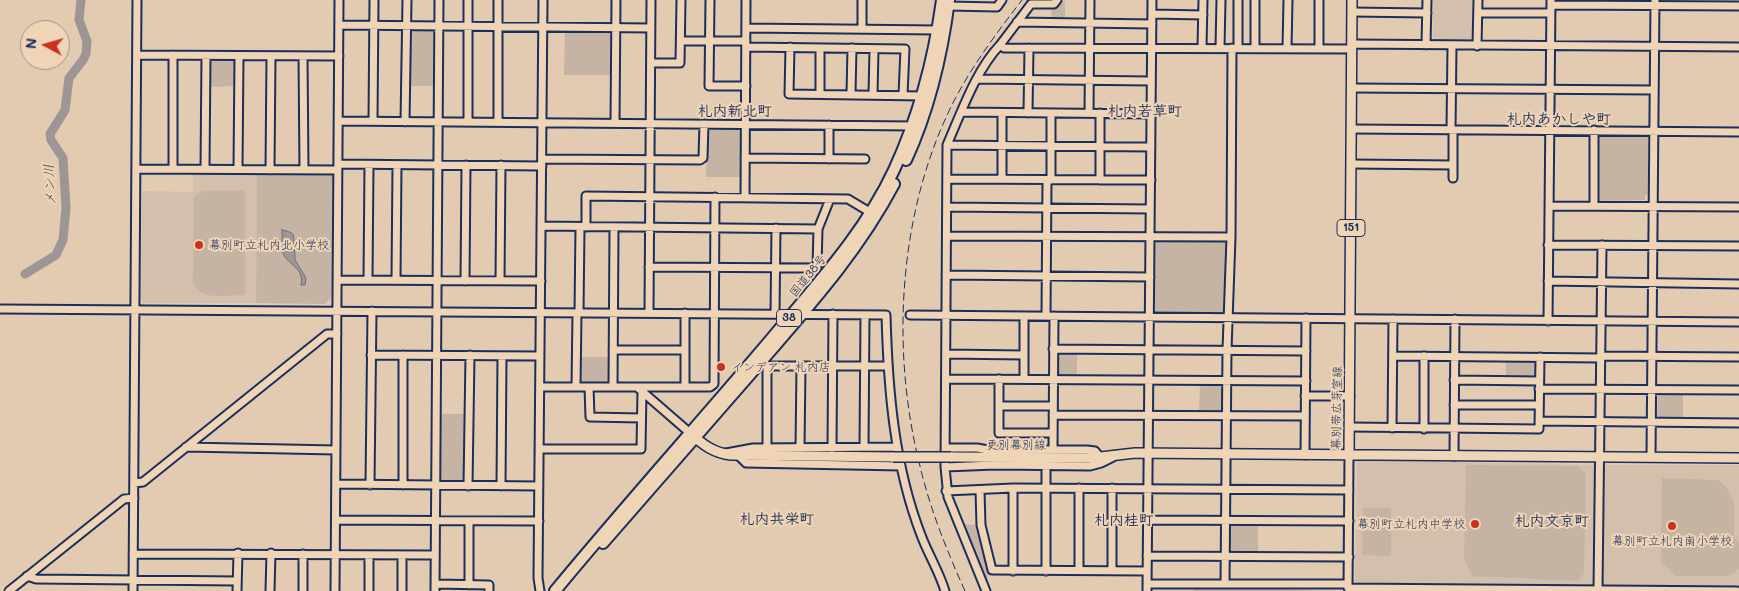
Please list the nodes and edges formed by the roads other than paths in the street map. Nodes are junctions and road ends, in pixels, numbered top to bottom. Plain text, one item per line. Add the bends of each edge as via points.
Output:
1 (137, 0) edge
2 (339, 0) edge
3 (374, 0) edge
4 (406, 0) edge
5 (439, 0) edge
6 (468, 0) edge
7 (498, 0) edge
8 (543, 0) edge
9 (616, 0) edge
10 (651, 0) edge
11 (681, 0) edge
12 (710, 0) edge
13 (746, 0) edge
14 (862, 0) edge
15 (1002, 0) edge
16 (1057, 0) edge
17 (1090, 0) edge
18 (1152, 0) edge
19 (1203, 0) edge
20 (1221, 0) edge
21 (1238, 0) edge
22 (1255, 0) edge
23 (1288, 0) edge
24 (1319, 0) edge
25 (1352, 0) edge
26 (1427, 0) edge
27 (1478, 0) edge
28 (946, 2) edge
29 (1550, 2) edge
30 (1655, 3) edge
31 (1739, 6) edge
32 (1352, 12) junction
33 (1427, 12) junction
34 (1478, 13) junction
35 (1550, 13) junction
36 (1152, 14) junction
37 (1202, 15) junction
38 (1017, 22) junction
39 (1089, 23) junction
40 (1152, 24) junction
41 (339, 25) junction
42 (374, 26) junction
43 (406, 26) junction
44 (439, 26) junction
45 (468, 27) junction
46 (498, 27) junction
47 (543, 27) junction
48 (615, 28) junction
49 (651, 28) junction
50 (746, 28) junction
51 (862, 29) junction
52 (938, 30) junction
53 (681, 41) junction
54 (709, 41) junction
55 (746, 44) junction
56 (1000, 45) junction
57 (1426, 45) junction
58 (1452, 46) junction
59 (1477, 46) junction
60 (1550, 46) junction
61 (790, 47) junction
62 (1352, 47) junction
63 (1654, 47) junction
64 (820, 48) junction
65 (852, 48) junction
66 (1029, 48) junction
67 (1089, 48) junction
68 (1152, 48) junction
69 (1202, 48) junction
70 (1220, 48) junction
71 (1235, 48) junction
72 (1255, 48) junction
73 (1739, 48) edge
74 (874, 49) junction
75 (1287, 49) junction
76 (1319, 49) junction
77 (137, 55) junction
78 (173, 55) junction
79 (206, 56) junction
80 (239, 56) junction
81 (271, 56) junction
82 (303, 56) junction
83 (339, 56) junction
84 (651, 63) junction
85 (978, 79) junction
86 (1029, 80) junction
87 (1090, 81) junction
88 (1151, 81) junction
89 (746, 86) junction
90 (1352, 88) junction
91 (1452, 88) junction
92 (1550, 89) junction
93 (1654, 90) junction
94 (820, 94) junction
95 (851, 94) junction
96 (873, 95) junction
97 (903, 95) junction
98 (922, 96) junction
99 (962, 112) junction
100 (1002, 113) junction
101 (1028, 113) junction
102 (1051, 113) junction
103 (1089, 113) junction
104 (1100, 113) junction
105 (1151, 114) junction
106 (338, 121) junction
107 (373, 121) junction
108 (406, 122) junction
109 (438, 122) junction
110 (468, 122) junction
111 (498, 122) junction
112 (542, 123) junction
113 (615, 123) junction
114 (650, 124) junction
115 (704, 124) junction
116 (745, 124) junction
117 (829, 125) junction
118 (916, 127) junction
119 (1352, 129) junction
120 (1452, 130) junction
121 (1550, 130) junction
122 (1594, 130) junction
123 (1654, 131) junction
124 (1739, 132) edge
125 (948, 145) junction
126 (1002, 146) junction
127 (1051, 146) junction
128 (1100, 146) junction
129 (1151, 147) junction
130 (745, 158) junction
131 (829, 158) junction
132 (650, 159) junction
133 (865, 159) dead end
134 (542, 162) junction
135 (369, 164) junction
136 (1351, 164) junction
137 (397, 165) junction
138 (438, 165) junction
139 (466, 165) junction
140 (501, 165) junction
141 (1453, 165) junction
142 (338, 167) junction
143 (137, 169) junction
144 (173, 169) junction
145 (205, 169) junction
146 (238, 169) junction
147 (270, 170) junction
148 (304, 170) junction
149 (1453, 178) dead end
150 (947, 179) junction
151 (1002, 179) junction
152 (1049, 180) junction
153 (1100, 180) junction
154 (1151, 180) junction
155 (650, 197) junction
156 (715, 197) junction
157 (744, 198) junction
158 (830, 198) junction
159 (1549, 206) junction
160 (1594, 206) junction
161 (947, 207) junction
162 (1653, 207) junction
163 (1047, 208) junction
164 (1739, 208) edge
165 (1150, 209) junction
166 (874, 215) junction
167 (541, 226) junction
168 (583, 227) junction
169 (614, 227) junction
170 (650, 227) junction
171 (715, 228) junction
172 (776, 228) junction
173 (818, 229) junction
174 (947, 236) junction
175 (1047, 237) junction
176 (1150, 237) junction
177 (1231, 238) junction
178 (1548, 245) junction
179 (1602, 245) junction
180 (1653, 245) junction
181 (1739, 246) edge
182 (649, 267) junction
183 (714, 267) junction
184 (776, 268) junction
185 (946, 275) junction
186 (1046, 276) junction
187 (1150, 276) junction
188 (337, 280) junction
189 (368, 280) junction
190 (396, 280) junction
191 (438, 280) junction
192 (465, 281) junction
193 (500, 281) junction
194 (541, 281) junction
195 (1548, 281) junction
196 (1602, 282) junction
197 (1653, 283) junction
198 (1739, 284) edge
199 (0, 309) edge
200 (135, 310) junction
201 (337, 311) junction
202 (372, 311) junction
203 (437, 312) junction
204 (541, 312) junction
205 (578, 313) junction
206 (613, 313) junction
207 (685, 313) junction
208 (649, 314) junction
209 (714, 314) junction
210 (775, 314) junction
211 (798, 314) junction
212 (833, 314) junction
213 (865, 315) junction
214 (910, 315) dead end
215 (946, 316) junction
216 (1024, 316) junction
217 (1050, 316) junction
218 (1149, 317) junction
219 (1227, 318) junction
220 (1306, 318) junction
221 (1351, 319) junction
222 (1393, 319) junction
223 (1455, 319) junction
224 (1548, 320) junction
225 (1601, 321) junction
226 (1652, 321) junction
227 (1739, 322) edge
228 (336, 334) junction
229 (1053, 349) junction
230 (613, 350) junction
231 (685, 350) junction
232 (1148, 350) junction
233 (1227, 350) junction
234 (1306, 351) junction
235 (946, 354) junction
236 (1024, 354) junction
237 (371, 355) junction
238 (404, 355) junction
239 (436, 355) junction
240 (470, 355) junction
241 (502, 356) junction
242 (540, 356) junction
243 (1393, 356) junction
244 (1424, 356) junction
245 (1454, 356) junction
246 (1652, 356) junction
247 (1540, 357) junction
248 (1601, 357) junction
249 (1739, 357) edge
250 (761, 362) junction
251 (800, 366) junction
252 (832, 366) junction
253 (865, 366) junction
254 (888, 366) junction
255 (946, 379) junction
256 (1000, 379) junction
257 (1024, 379) junction
258 (1053, 379) junction
259 (1148, 380) junction
260 (1454, 380) junction
261 (1227, 381) junction
262 (1306, 381) junction
263 (1539, 385) junction
264 (540, 387) junction
265 (576, 387) junction
266 (590, 387) junction
267 (613, 387) junction
268 (685, 387) junction
269 (639, 389) junction
270 (1601, 389) junction
271 (1652, 389) junction
272 (1739, 390) edge
273 (1306, 396) junction
274 (1350, 396) junction
275 (1454, 404) junction
276 (1539, 405) junction
277 (999, 406) junction
278 (1053, 406) junction
279 (1053, 415) junction
280 (1148, 415) junction
281 (1226, 416) junction
282 (1306, 416) junction
283 (641, 418) junction
284 (1539, 421) junction
285 (1601, 422) junction
286 (1652, 422) junction
287 (1739, 423) edge
288 (1350, 427) junction
289 (1392, 428) junction
290 (1424, 428) junction
291 (1454, 429) junction
292 (1053, 433) junction
293 (693, 435) junction
294 (186, 447) junction
295 (864, 447) junction
296 (897, 447) junction
297 (767, 448) junction
298 (800, 448) junction
299 (832, 448) junction
300 (946, 448) junction
301 (540, 449) junction
302 (336, 450) junction
303 (1053, 450) junction
304 (724, 454) junction
305 (1147, 454) junction
306 (1226, 454) junction
307 (1305, 455) junction
308 (739, 456) junction
309 (1349, 456) junction
310 (1454, 456) junction
311 (1113, 457) junction
312 (1600, 457) junction
313 (1651, 457) junction
314 (1101, 458) junction
315 (1739, 458) edge
316 (901, 466) junction
317 (1046, 466) junction
318 (945, 467) junction
319 (134, 483) junction
320 (336, 484) junction
321 (370, 485) junction
322 (403, 485) junction
323 (435, 485) junction
324 (468, 486) junction
325 (501, 486) junction
326 (539, 486) junction
327 (1013, 488) junction
328 (1046, 488) junction
329 (1079, 488) junction
330 (1112, 488) junction
331 (1147, 489) junction
332 (1226, 489) junction
333 (1349, 490) junction
334 (946, 491) junction
335 (980, 491) junction
336 (134, 498) junction
337 (336, 520) junction
338 (1147, 520) junction
339 (1226, 520) junction
340 (435, 521) junction
341 (469, 521) junction
342 (539, 521) junction
343 (1349, 521) junction
344 (238, 553) junction
345 (271, 553) junction
346 (133, 554) junction
347 (303, 554) junction
348 (335, 554) junction
349 (369, 555) junction
350 (402, 555) junction
351 (435, 555) junction
352 (1147, 556) junction
353 (1226, 557) junction
354 (1349, 557) junction
355 (1013, 570) junction
356 (1079, 570) junction
357 (1046, 571) junction
358 (1112, 571) junction
359 (1147, 571) junction
360 (27, 576) junction
361 (133, 580) junction
362 (207, 581) junction
363 (237, 581) junction
364 (1226, 584) junction
365 (469, 585) junction
366 (1147, 587) edge
367 (435, 588) edge
368 (1348, 588) edge
369 (1547, 590) edge
370 (1598, 590) edge
371 (9, 591) edge
372 (133, 591) edge
373 (206, 591) edge
374 (237, 591) edge
375 (270, 591) edge
376 (303, 591) edge
377 (335, 591) edge
378 (369, 591) edge
379 (402, 591) edge
380 (489, 591) edge
381 (540, 591) edge
382 (555, 591) edge
383 (564, 591) edge
384 (945, 591) edge
385 (986, 591) edge
386 (1652, 591) edge
387 (1737, 591) edge

1 - 77 street
2 - 41 street
3 - 42 street
4 - 43 street
5 - 44 street
6 - 45 street
7 - 46 street
8 - 47 street
9 - 48 street
10 - 49 street
11 - 53 street
12 - 54 street
13 - 50 street
14 - 51 street
15 - 28 street via 997,7
16 - 38 street via 1054,4 1031,4
17 - 39 street
18 - 36 street
19 - 37 street
20 - 70 street
21 - 71 street
22 - 72 street
23 - 75 street
24 - 76 street
25 - 32 main road, 幕別帯広芽室線 / 151
26 - 33 street
27 - 34 street
28 - 52 highway, 国道38号 / 38
28 - 118 highway, 国道38号 / 38 via 940,56
29 - 30 street
29 - 35 street
30 - 31 street
30 - 63 street
32 - 33 street
32 - 62 main road, 幕別帯広芽室線 / 151
33 - 57 street
34 - 35 street
34 - 59 street
35 - 60 street
36 - 37 street
36 - 40 street
37 - 69 street
38 - 39 street
38 - 56 street
39 - 40 street
39 - 67 street
40 - 68 street
41 - 42 street
41 - 83 street
42 - 43 street
42 - 107 street
43 - 44 street
43 - 108 street
44 - 45 street
44 - 109 street
45 - 46 street
45 - 110 street
46 - 47 street
46 - 111 street
47 - 48 street
47 - 112 street
48 - 49 street
48 - 113 street
49 - 84 street
50 - 51 street
50 - 55 street
51 - 52 street
52 - 98 highway, 国道38号 / 38
53 - 54 street
53 - 84 street via 680,63
54 - 55 street
54 - 89 street via 709,86
55 - 61 street
55 - 89 street
56 - 66 street via 1004,48
56 - 85 street
57 - 58 street
57 - 62 street
58 - 59 street
58 - 91 street
59 - 60 street
60 - 63 street
60 - 92 street
61 - 64 street
61 - 94 street via 788,94
62 - 76 street
62 - 90 main road, 幕別帯広芽室線 / 151
63 - 73 street
63 - 93 street
64 - 65 street
64 - 94 street
65 - 74 street
65 - 95 street
66 - 67 street
66 - 86 street
67 - 68 street
67 - 87 street
68 - 69 street
68 - 88 street
69 - 70 street
70 - 71 street
71 - 72 street
71 - 177 street
72 - 75 street
74 - 96 street
74 - 97 street via 905,49
75 - 76 street
77 - 78 street
77 - 143 street
78 - 79 street
78 - 144 street
79 - 80 street
79 - 145 street
80 - 81 street
80 - 146 street
81 - 82 street
81 - 147 street
82 - 83 street
82 - 148 street
83 - 106 street
84 - 114 street
85 - 86 street
85 - 99 street
86 - 87 street
86 - 101 street
87 - 88 street
87 - 103 street
88 - 105 street
89 - 116 street
90 - 91 street
90 - 119 main road, 幕別帯広芽室線 / 151
91 - 92 street
91 - 120 street
92 - 93 street
92 - 121 street
93 - 123 street
94 - 95 street
95 - 96 street
96 - 97 street
97 - 98 street
98 - 118 highway, 国道38号 / 38
99 - 100 street
99 - 125 street
100 - 101 street
100 - 126 street
101 - 102 street
102 - 103 street
102 - 127 street
103 - 104 street
104 - 105 street
104 - 128 street
105 - 129 street
106 - 107 street
106 - 142 street
107 - 108 street
108 - 109 street
109 - 110 street
109 - 138 street
110 - 111 street
111 - 112 street
112 - 113 street
112 - 134 street
113 - 114 street
114 - 115 street
114 - 132 street
115 - 116 street
115 - 132 street via 703,158 700,160
116 - 117 street
116 - 130 street
117 - 118 street
117 - 131 street
118 - 166 highway, 国道38号 / 38
119 - 120 street
119 - 136 main road, 幕別帯広芽室線 / 151
120 - 121 street
120 - 141 street
121 - 122 street
121 - 159 street
122 - 123 street
122 - 160 street
123 - 124 street
123 - 162 street
125 - 126 street
125 - 150 street
126 - 127 street
126 - 151 street
127 - 128 street
127 - 152 street
128 - 129 street
128 - 153 street
129 - 154 street
130 - 131 street
130 - 157 street
131 - 133 street
132 - 134 street
132 - 155 street
134 - 140 street
134 - 167 street
135 - 137 street
135 - 142 street
135 - 189 street
136 - 141 street
136 - 221 main road, 幕別帯広芽室線 / 151
137 - 138 street
137 - 190 street
138 - 139 street
138 - 191 street
139 - 140 street
139 - 192 street
140 - 193 street
141 - 149 street
142 - 148 street
142 - 188 street
143 - 144 street
143 - 200 street
144 - 145 street
145 - 146 street
146 - 147 street
147 - 148 street
150 - 151 street
150 - 161 street
151 - 152 street
152 - 153 street
152 - 163 street
153 - 154 street
154 - 165 street
155 - 156 street
155 - 168 street via 586,196
155 - 170 street
156 - 157 street
156 - 171 street
157 - 158 street
158 - 166 street via 848,199
158 - 173 street
159 - 160 street
159 - 178 street
160 - 162 street
161 - 163 street
161 - 174 street
162 - 164 street
162 - 180 street
163 - 165 street
163 - 175 street
165 - 176 street
166 - 211 highway, 国道38号 / 38
167 - 168 street
167 - 194 street
168 - 169 street
168 - 205 street
169 - 170 street
169 - 206 street
170 - 171 street
170 - 182 street
171 - 172 street
171 - 183 street
172 - 173 street
172 - 184 street
173 - 184 street via 818,268
174 - 175 street
174 - 185 street
175 - 176 street
175 - 186 street
176 - 177 street
176 - 187 street
177 - 219 street
178 - 179 street
178 - 195 street
179 - 180 street
179 - 196 street
180 - 181 street
180 - 197 street
182 - 183 street
182 - 208 street
183 - 184 street
183 - 209 street
184 - 210 street
185 - 186 street
185 - 215 street
186 - 187 street
186 - 217 street
187 - 218 street
188 - 189 street
188 - 201 street
189 - 190 street
190 - 191 street
191 - 192 street
191 - 203 street
192 - 193 street
193 - 194 street
194 - 204 street
195 - 196 street
195 - 224 street
196 - 197 street
196 - 225 street
197 - 198 street
197 - 226 street
199 - 200 street
200 - 201 street
200 - 319 street
201 - 202 street
201 - 228 street
202 - 203 street
202 - 237 street
203 - 204 street
203 - 239 street
204 - 205 street
204 - 242 street
205 - 206 street
205 - 265 street
206 - 208 street
206 - 230 street
207 - 208 street
207 - 209 street
207 - 231 street
209 - 210 street
209 - 268 street via 714,384 710,388
210 - 211 street
211 - 212 street
211 - 250 highway, 国道38号 / 38
212 - 213 street
212 - 252 street
213 - 253 street
213 - 254 street via 886,315
214 - 215 street
215 - 216 street
215 - 235 street
216 - 217 street
216 - 236 street
217 - 218 street
217 - 229 street
218 - 219 street
218 - 232 street
219 - 220 street
219 - 233 street
220 - 221 street
220 - 234 street
221 - 222 street
221 - 274 main road, 幕別帯広芽室線 / 151
222 - 223 street
222 - 243 street
223 - 224 street
223 - 245 street
224 - 225 street
225 - 226 street
225 - 248 street
226 - 227 street
226 - 246 street
228 - 294 street via 327,334
228 - 302 street
229 - 232 street
229 - 258 street
230 - 231 street
230 - 267 street
231 - 268 street
232 - 233 street
232 - 259 street
233 - 234 street
233 - 261 street
234 - 262 street
235 - 236 street
235 - 255 street
236 - 257 street
237 - 238 street
237 - 321 street
238 - 239 street
238 - 322 street
239 - 240 street
239 - 323 street
240 - 241 street
240 - 324 street
241 - 242 street
241 - 325 street
242 - 264 street
243 - 244 street
243 - 289 street
244 - 245 street
244 - 290 street
245 - 247 street
245 - 260 street
246 - 248 street
246 - 249 street
246 - 271 street
247 - 248 street
247 - 263 street
248 - 270 street
250 - 251 street
250 - 293 highway, 国道38号 / 38
250 - 297 street
251 - 252 street
251 - 298 street
252 - 253 street
252 - 299 street
253 - 254 street
253 - 295 street
254 - 296 street
255 - 256 street
255 - 300 street
256 - 257 street
256 - 277 street
257 - 258 street
258 - 259 street
258 - 278 street
259 - 261 street
259 - 280 street
260 - 263 street
260 - 275 street
261 - 262 street
261 - 281 street
262 - 273 street
263 - 270 street
263 - 276 street
264 - 265 street
264 - 301 street
265 - 266 street
266 - 267 street
266 - 283 street via 590,417
267 - 269 street
268 - 269 street
269 - 283 street
269 - 293 street
270 - 271 street
270 - 285 street
271 - 272 street
271 - 286 street
273 - 274 street
273 - 282 street
274 - 288 main road, 幕別帯広芽室線 / 151
275 - 276 street
275 - 291 street
276 - 284 street
277 - 278 street
277 - 292 street via 999,433
278 - 279 street
279 - 280 street
279 - 292 street
280 - 281 street
280 - 305 street
281 - 282 street
281 - 306 street
282 - 307 street
283 - 301 street via 641,449
284 - 285 street
284 - 291 street via 1539,429
285 - 286 street
285 - 312 street
286 - 287 street
286 - 313 street
288 - 289 street
288 - 309 main road, 幕別帯広芽室線 / 151
289 - 290 street
290 - 291 street
291 - 310 street
292 - 303 street
293 - 304 main road, 更別幕別線 via 715,452
293 - 382 highway, 国道38号 / 38
293 - 383 highway, 国道38号 / 38
294 - 302 street
294 - 319 street via 144,482
295 - 296 street
295 - 299 street
296 - 316 street
297 - 298 street
297 - 304 street
298 - 299 street
300 - 303 street
300 - 318 street
301 - 326 street
302 - 320 street
303 - 314 street via 1095,451
304 - 308 main road, 更別幕別線
305 - 306 main road, 更別幕別線
305 - 311 main road, 更別幕別線
305 - 331 street
306 - 307 main road, 更別幕別線
306 - 332 street
307 - 309 main road, 更別幕別線
308 - 314 main road, 更別幕別線, bridge
308 - 316 street via 746,463
309 - 310 main road, 幕別帯広芽室線
309 - 333 street
310 - 312 main road, 幕別帯広芽室線
311 - 314 main road, 更別幕別線
311 - 317 street via 1090,466
312 - 313 main road, 幕別帯広芽室線
312 - 370 street
313 - 315 main road, 幕別帯広芽室線
316 - 384 street via 921,534
317 - 318 street
317 - 328 street
318 - 334 street
319 - 336 street
320 - 321 street
320 - 337 street
321 - 322 street
322 - 323 street
323 - 324 street
323 - 340 street
324 - 325 street
325 - 326 street
326 - 342 street
327 - 328 street
327 - 335 street
327 - 355 street
328 - 329 street
328 - 357 street
329 - 330 street
329 - 356 street
330 - 331 street
330 - 358 street
331 - 332 street
331 - 338 street
332 - 333 street
332 - 339 street
333 - 343 street
334 - 335 street
334 - 385 street
335 - 355 street via 981,525 992,570
336 - 346 street
336 - 360 street via 124,498
337 - 340 street
337 - 348 street
338 - 339 street
338 - 352 street
339 - 343 street
339 - 353 street
340 - 341 street
340 - 351 street
341 - 342 street
341 - 365 street
342 - 381 street
343 - 354 street
344 - 345 street
344 - 346 street
344 - 363 street
345 - 347 street
345 - 375 street
346 - 361 street
347 - 348 street
347 - 376 street
348 - 349 street
348 - 377 street
349 - 350 street
349 - 378 street
350 - 351 street
350 - 379 street
351 - 367 street
352 - 353 street
352 - 359 street
353 - 354 street
353 - 364 street
354 - 368 street
355 - 357 street
356 - 357 street
356 - 358 street
358 - 359 street
359 - 366 street
360 - 361 street via 36,580
360 - 371 street
361 - 362 street
361 - 372 street
362 - 363 street
362 - 373 street
363 - 374 street
364 - 366 street
364 - 368 street
365 - 367 street
365 - 380 street via 489,585
368 - 369 street
369 - 370 street
370 - 386 street
386 - 387 street

